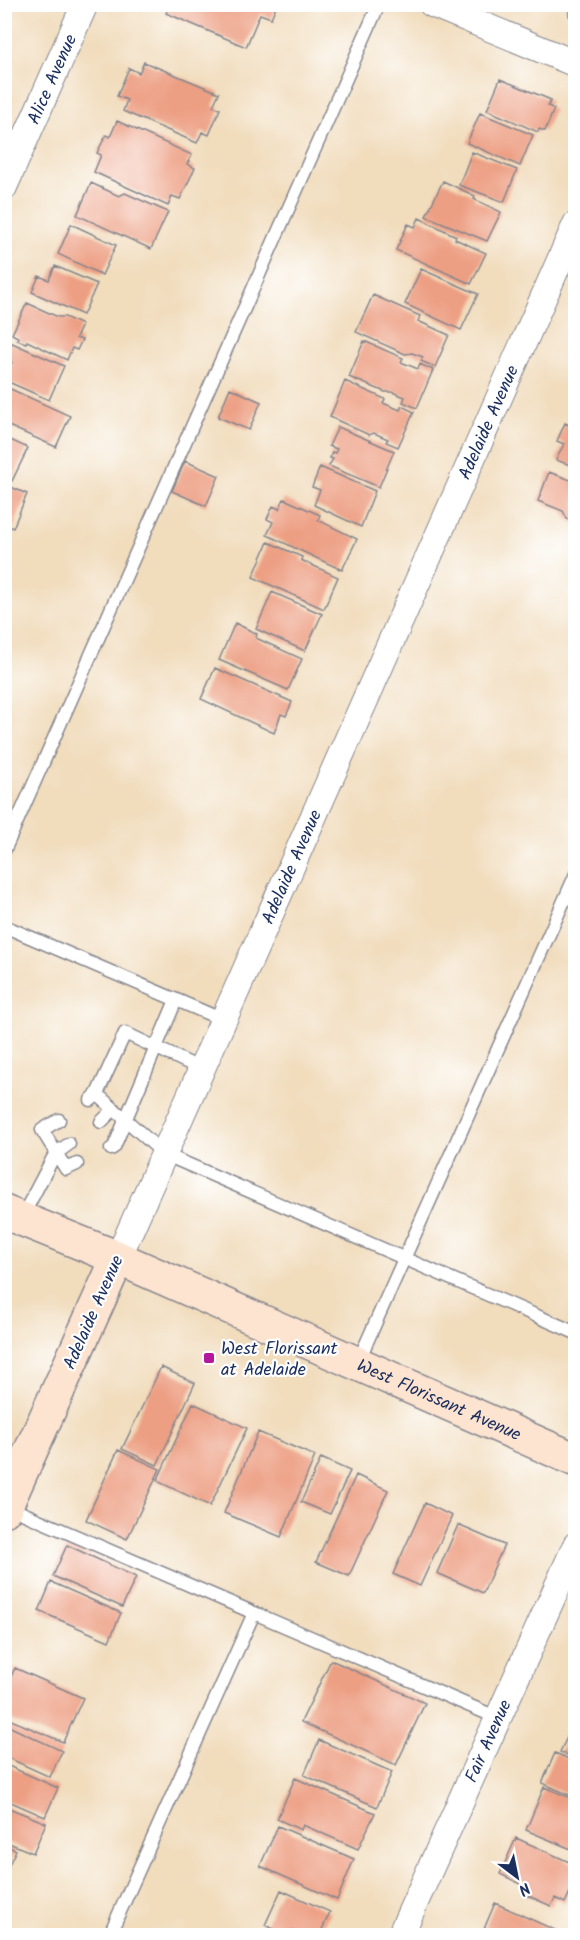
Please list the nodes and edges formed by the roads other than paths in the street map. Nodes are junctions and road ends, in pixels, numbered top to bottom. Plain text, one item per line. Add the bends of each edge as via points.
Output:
1 (86, 4) edge
2 (379, 4) edge
3 (432, 4) edge
4 (576, 64) edge
5 (4, 187) edge
6 (576, 224) edge
7 (4, 851) edge
8 (576, 874) edge
9 (4, 926) edge
10 (176, 1000) junction
11 (223, 1020) junction
12 (155, 1047) junction
13 (201, 1069) junction
14 (114, 1109) junction
15 (124, 1119) junction
16 (59, 1120) dead end
17 (101, 1122) dead end
18 (69, 1144) dead end
19 (111, 1149) dead end
20 (55, 1154) junction
21 (164, 1154) junction
22 (77, 1164) dead end
23 (13, 1215) edge
24 (118, 1258) junction
25 (404, 1259) junction
26 (576, 1333) edge
27 (357, 1364) junction
28 (576, 1460) edge
29 (5, 1507) edge
30 (576, 1545) edge
31 (254, 1613) junction
32 (498, 1718) junction
33 (109, 1935) edge
34 (400, 1935) edge

1 - 5 street, Alice Avenue
2 - 7 lane
3 - 4 street
6 - 11 street, Adelaide Avenue
8 - 25 lane
9 - 10 lane
10 - 11 lane
10 - 12 lane
11 - 13 street, Adelaide Avenue
12 - 13 lane
12 - 14 lane via 125,1033 94,1097
12 - 15 lane
13 - 21 street, Adelaide Avenue
14 - 15 lane
14 - 17 lane
15 - 19 lane
15 - 21 lane
16 - 20 lane via 42,1131
18 - 20 lane
20 - 22 lane via 66,1169
20 - 23 lane
21 - 24 street, Adelaide Avenue
21 - 25 lane
23 - 24 main road, West Florissant Avenue
24 - 27 main road, West Florissant Avenue
24 - 29 main road, Adelaide Avenue
25 - 26 lane
25 - 27 lane
27 - 28 main road, West Florissant Avenue
29 - 31 lane
30 - 32 street, Fair Avenue
31 - 32 lane
31 - 33 lane
32 - 34 street, Fair Avenue

